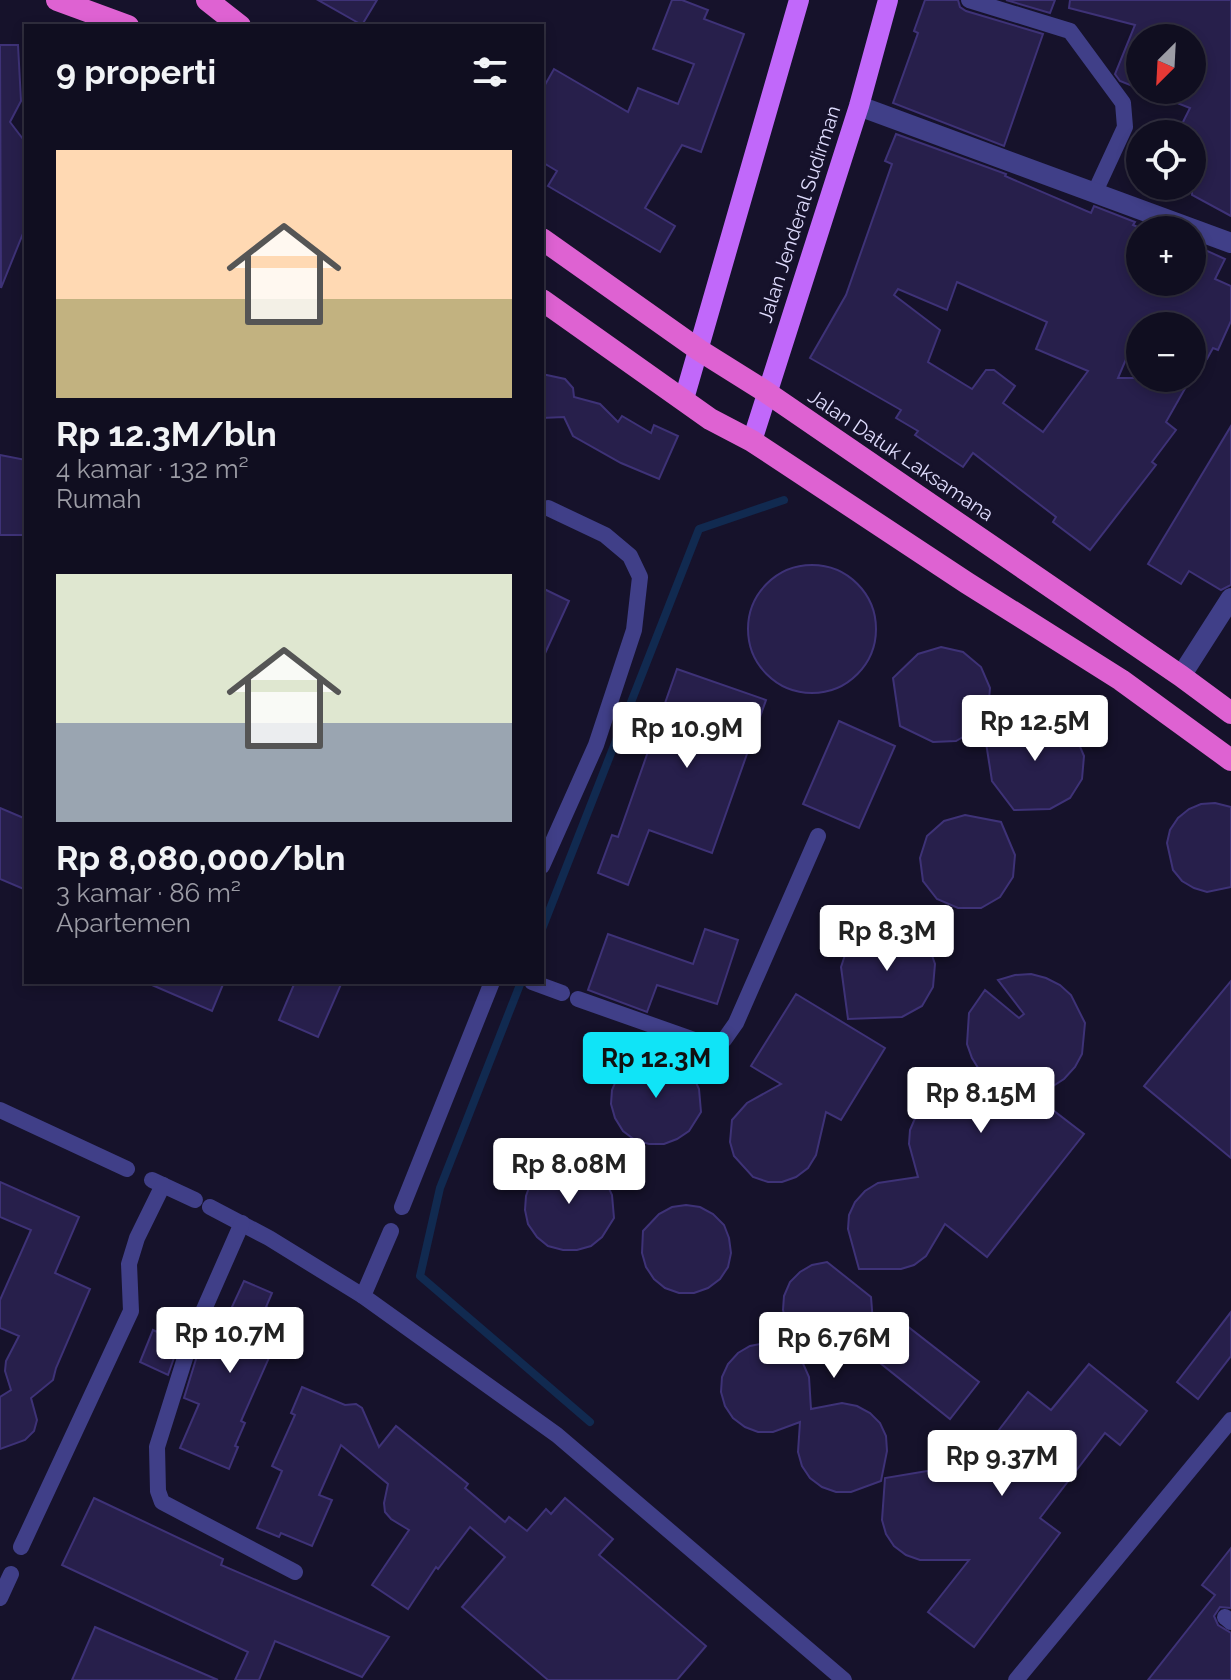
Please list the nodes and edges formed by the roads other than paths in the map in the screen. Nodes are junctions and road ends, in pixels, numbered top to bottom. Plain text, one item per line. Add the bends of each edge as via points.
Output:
1 (57, 0) edge
2 (207, 0) edge
3 (799, 0) edge
4 (888, 0) edge
5 (969, 0) edge
6 (123, 24) edge
7 (237, 24) edge
8 (859, 106) junction
9 (1094, 194) junction
10 (544, 240) edge
11 (1231, 243) edge
12 (544, 301) edge
13 (699, 350) junction
14 (766, 392) junction
15 (684, 399) junction
16 (752, 441) junction
17 (548, 508) dead end
18 (1231, 598) edge
19 (1181, 676) junction
20 (1231, 713) edge
21 (1231, 760) edge
22 (818, 836) dead end
23 (544, 862) edge
24 (491, 984) edge
25 (536, 984) edge
26 (0, 1110) edge
27 (127, 1169) dead end
28 (402, 1207) dead end
29 (242, 1223) junction
30 (391, 1231) dead end
31 (363, 1296) junction
32 (1231, 1420) edge
33 (21, 1547) dead end
34 (295, 1572) dead end
35 (11, 1574) dead end
36 (0, 1598) edge
37 (844, 1680) edge
38 (1016, 1680) edge

1 - 6 highway
2 - 7 highway
3 - 13 main road
4 - 8 main road, Jalan Jenderal Sudirman
5 - 9 lane via 1070,31 1123,103 1125,127
8 - 9 street
8 - 14 main road, Jalan Jenderal Sudirman
9 - 11 street
10 - 13 highway, Jalan Datuk Laksamana
12 - 15 highway
13 - 14 highway, Jalan Datuk Laksamana
13 - 15 main road
14 - 16 main road, Jalan Jenderal Sudirman
14 - 19 highway, Jalan Datuk Laksamana
15 - 16 highway
16 - 21 highway via 1121,680
17 - 23 lane via 605,535 630,556 640,577 634,630 596,745
18 - 19 street
19 - 20 highway, Jalan Datuk Laksamana
22 - 25 lane via 724,1040 700,1042
24 - 28 lane
26 - 27 lane
29 - 31 lane
29 - 33 lane via 158,1183 129,1264 131,1311
29 - 34 lane via 191,1339 157,1447 158,1491 162,1502
30 - 31 lane
31 - 37 lane via 557,1435
32 - 38 lane
35 - 36 lane

